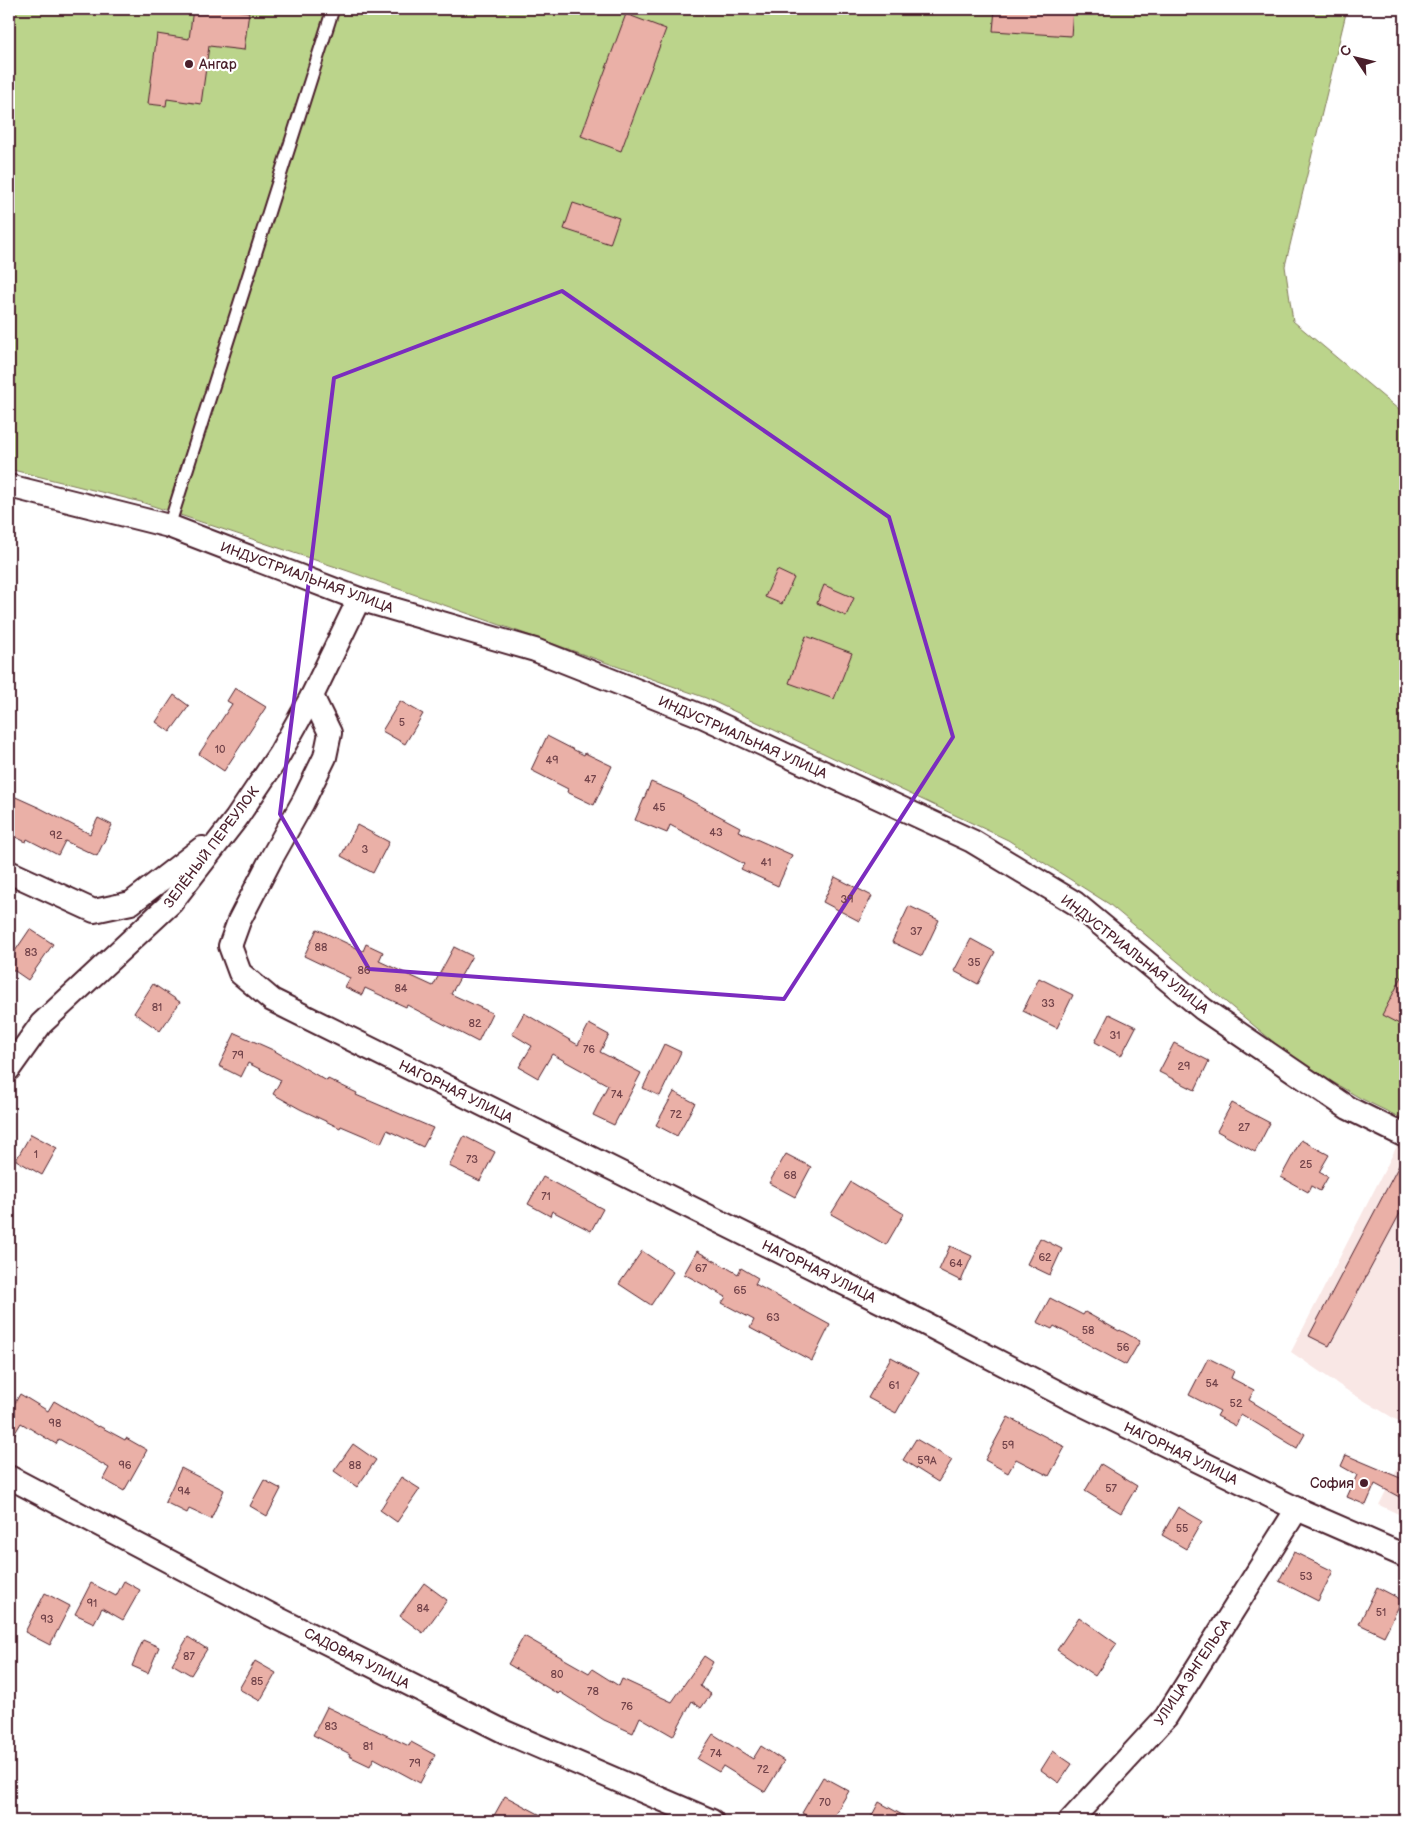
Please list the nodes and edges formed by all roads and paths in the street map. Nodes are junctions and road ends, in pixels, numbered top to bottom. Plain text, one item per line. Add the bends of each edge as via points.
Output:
1 (333, 9) edge
2 (9, 486) edge
3 (169, 526) junction
4 (359, 599) junction
5 (312, 696) junction
6 (236, 819) junction
7 (9, 872) edge
8 (9, 1069) edge
9 (1405, 1136) edge
10 (9, 1477) edge
11 (1297, 1509) junction
12 (1405, 1556) edge
13 (712, 1821) edge
14 (1070, 1821) edge

1 - 3 lane
2 - 3 street, ИНДУСТРИАЛЬНАЯ УЛИЦА
3 - 4 street, ИНДУСТРИАЛЬНАЯ УЛИЦА
4 - 5 street, ЗЕЛЁНЫЙ ПЕРЕУЛОК
4 - 9 street, ИНДУСТРИАЛЬНАЯ УЛИЦА via 535,650 704,716 972,841 1075,903 1203,1009 1340,1103
5 - 6 street, ЗЕЛЁНЫЙ ПЕРЕУЛОК via 279,755
5 - 11 street, НАГОРНАЯ УЛИЦА via 330,733 326,757 239,920 230,946 240,973 272,1000
6 - 7 street via 132,903 94,911
6 - 8 street, ЗЕЛЁНЫЙ ПЕРЕУЛОК via 171,903 41,1024
10 - 13 street, САДОВАЯ УЛИЦА via 273,1616 505,1732
11 - 12 street, НАГОРНАЯ УЛИЦА
11 - 14 street, УЛИЦА ЭНГЕЛЬСА via 1166,1717

